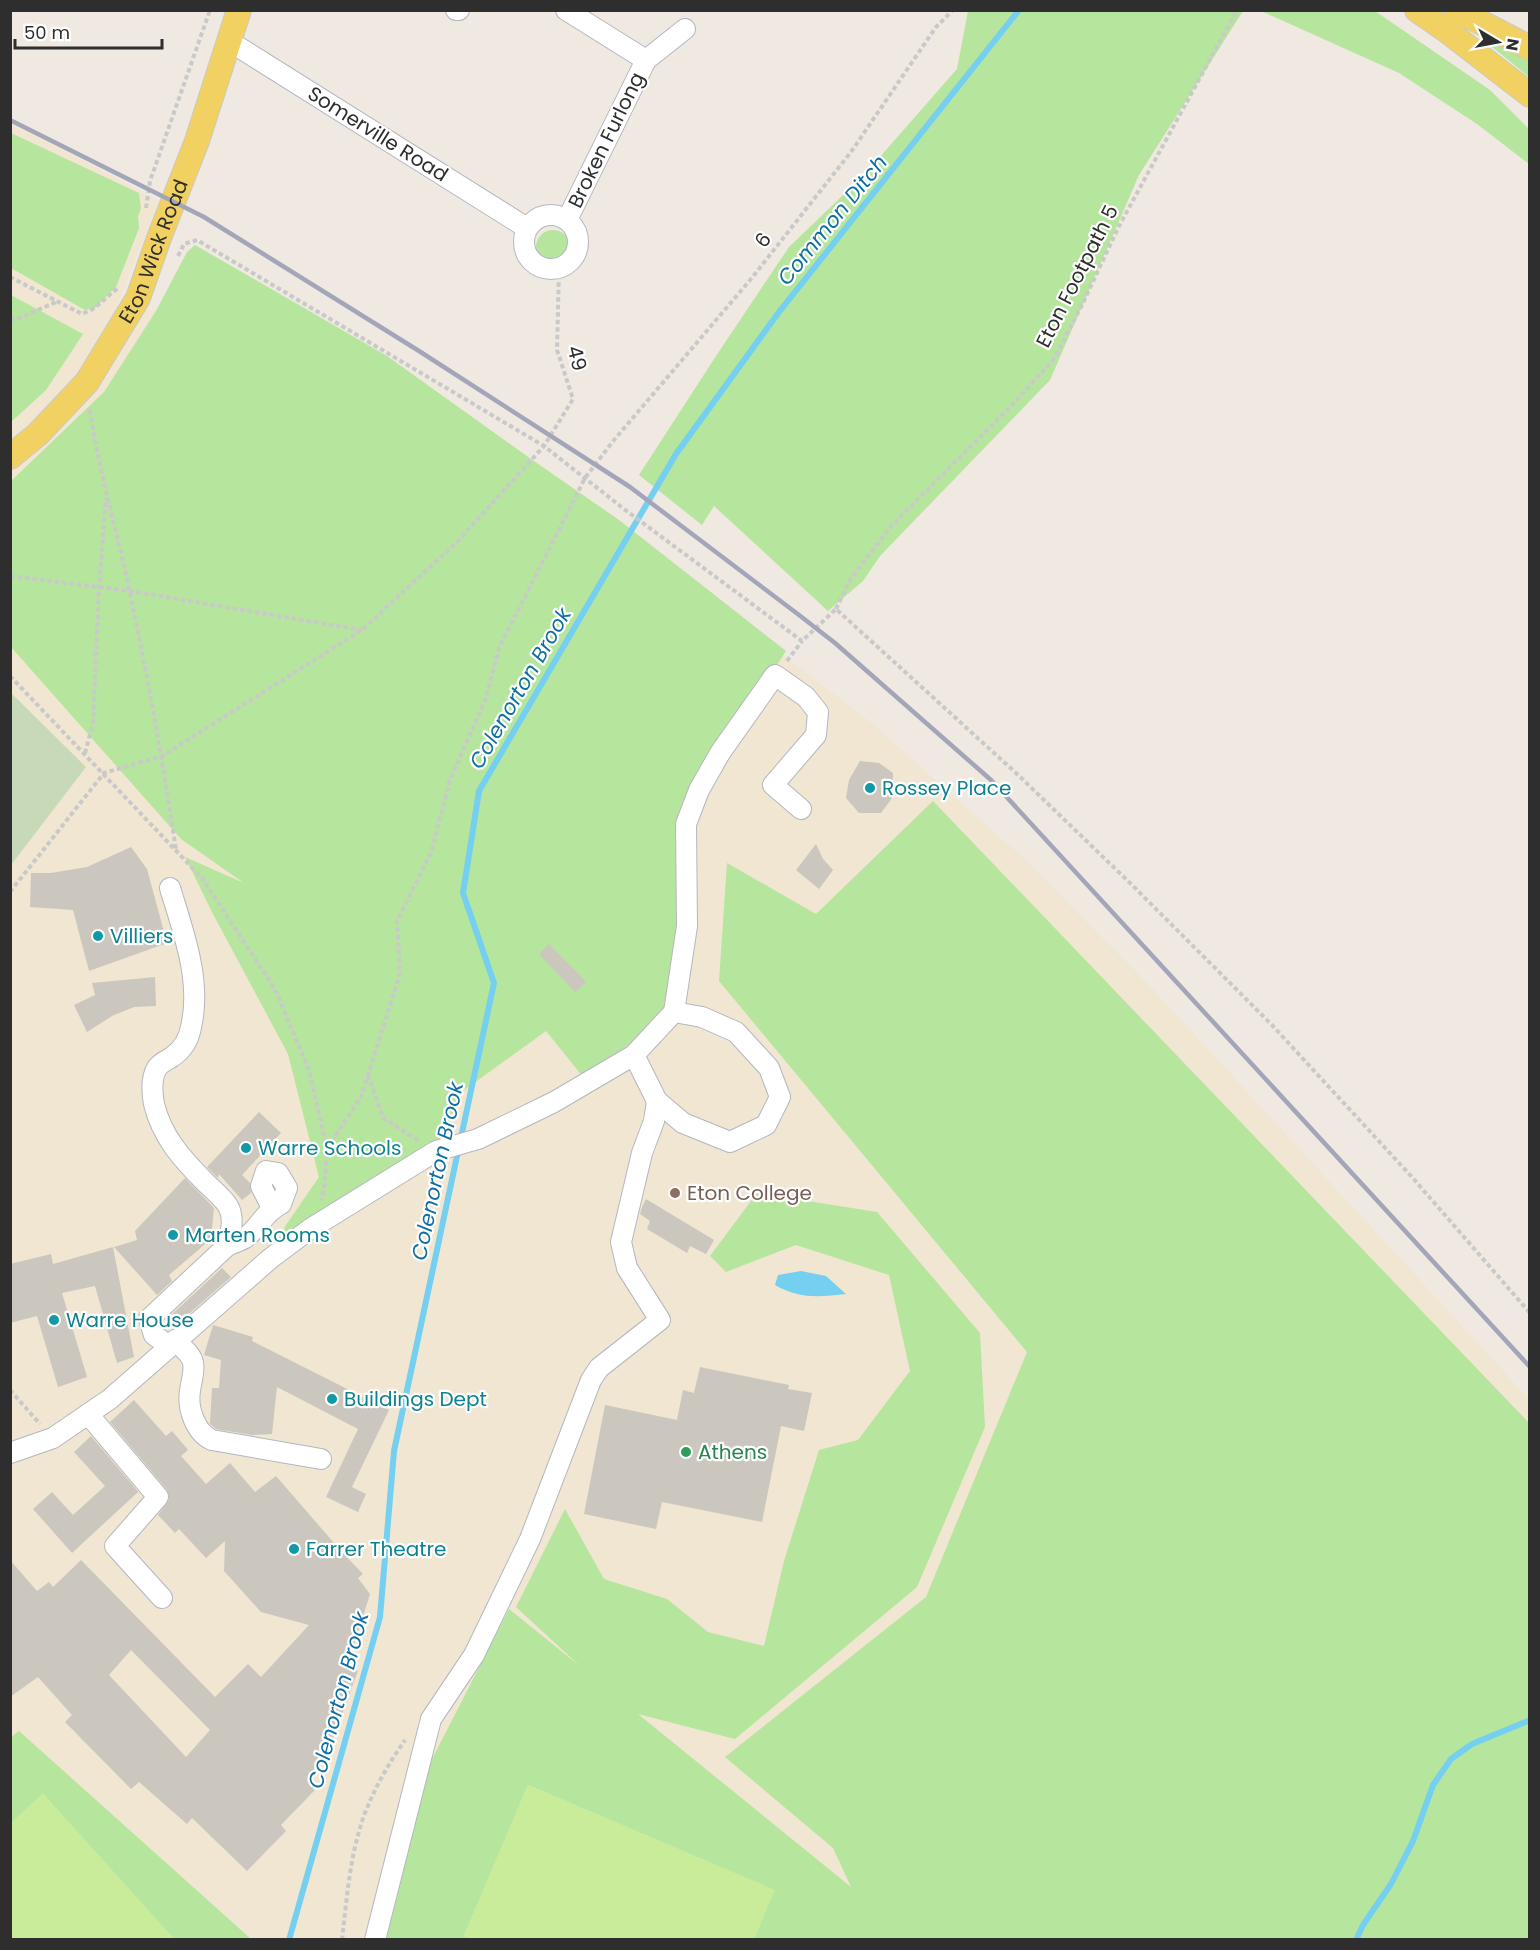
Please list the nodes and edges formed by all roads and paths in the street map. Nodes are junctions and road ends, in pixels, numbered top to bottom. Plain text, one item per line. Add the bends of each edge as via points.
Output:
1 (210, 10) edge
2 (239, 10) edge
3 (566, 10) edge
4 (953, 10) edge
5 (1237, 10) edge
6 (1417, 10) edge
7 (1457, 10) edge
8 (685, 29) dead end
9 (229, 41) junction
10 (1530, 48) edge
11 (646, 60) junction
12 (1530, 95) edge
13 (146, 212) dead end
14 (567, 220) junction
15 (527, 228) junction
16 (175, 261) dead end
17 (559, 269) junction
18 (10, 277) edge
19 (122, 279) dead end
20 (128, 293) junction
21 (56, 302) junction
22 (10, 319) edge
23 (88, 399) dead end
24 (544, 446) junction
25 (10, 457) edge
26 (585, 478) junction
27 (106, 494) junction
28 (10, 576) edge
29 (99, 587) junction
30 (130, 591) junction
31 (836, 609) junction
32 (362, 630) junction
33 (10, 676) edge
34 (85, 753) junction
35 (162, 756) junction
36 (104, 773) junction
37 (801, 809) dead end
38 (176, 850) junction
39 (170, 888) dead end
40 (10, 892) edge
41 (674, 1012) junction
42 (634, 1055) junction
43 (368, 1074) junction
44 (657, 1101) junction
45 (327, 1148) junction
46 (436, 1151) junction
47 (272, 1208) dead end
48 (310, 1229) junction
49 (227, 1246) junction
50 (1530, 1313) edge
51 (172, 1343) junction
52 (10, 1390) edge
53 (88, 1414) junction
54 (53, 1438) junction
55 (10, 1453) edge
56 (321, 1459) dead end
57 (162, 1598) dead end
58 (348, 1892) dead end
59 (342, 1940) edge
60 (375, 1940) edge

1 - 13 path via 150,181
2 - 9 main road, Eton Wick Road
3 - 11 street, Broken Furlong
4 - 26 path, 6 via 936,27 837,170
5 - 31 path, Eton Footpath 5 via 1119,226 1054,358 892,525 850,580
6 - 12 main road
7 - 10 main road
8 - 11 street, Broken Furlong
9 - 15 street, Somerville Road
9 - 20 main road, Eton Wick Road via 197,141 159,238
11 - 14 street, Broken Furlong
14 - 15 street via 547,215
14 - 17 street via 577,232 579,245 574,258
15 - 17 street via 523,240 530,260 544,269
16 - 24 path via 184,244 197,240
17 - 24 path, 49 via 557,350 573,399
18 - 21 path
19 - 20 path
20 - 21 path via 81,314
20 - 25 main road, Eton Wick Road via 87,382 38,434
21 - 22 path
23 - 27 path
24 - 26 path
24 - 32 path, 49 via 457,542
26 - 31 path via 802,641
26 - 43 path, 6 via 499,648 486,698 450,780 431,853 397,921 400,974
27 - 29 path
27 - 30 path
28 - 29 path
29 - 30 path
29 - 34 path via 93,723
30 - 32 path
30 - 35 path
31 - 50 path via 1025,782 1261,1014 1411,1176
32 - 35 path, 49
33 - 34 path
34 - 36 path
35 - 36 path, 49
35 - 38 path
36 - 38 path
36 - 40 path
37 - 41 street via 773,785 816,735 818,711 806,697 775,675 720,753 686,824 687,926
38 - 45 path via 202,879 275,989 309,1070
39 - 49 street via 191,969 194,1003 188,1038 157,1067 154,1101 160,1126 183,1160 229,1207 232,1231
41 - 42 street
41 - 44 street via 702,1017 736,1032 769,1068 780,1097 766,1125 730,1142 682,1123
42 - 44 street
42 - 46 street via 554,1102 478,1139
43 - 45 path, 6 via 361,1097
43 - 46 path via 383,1118
44 - 60 street via 621,1242 627,1268 660,1320 599,1368 591,1380 530,1539 474,1655 431,1719
45 - 48 path via 324,1191
46 - 48 street
47 - 49 street via 245,1238
48 - 51 street
49 - 51 street via 149,1319 154,1335
51 - 53 street
51 - 56 street via 192,1358 190,1410 204,1436
52 - 54 path
53 - 54 street
53 - 57 street via 158,1497 115,1546
54 - 55 street
58 - 59 path

